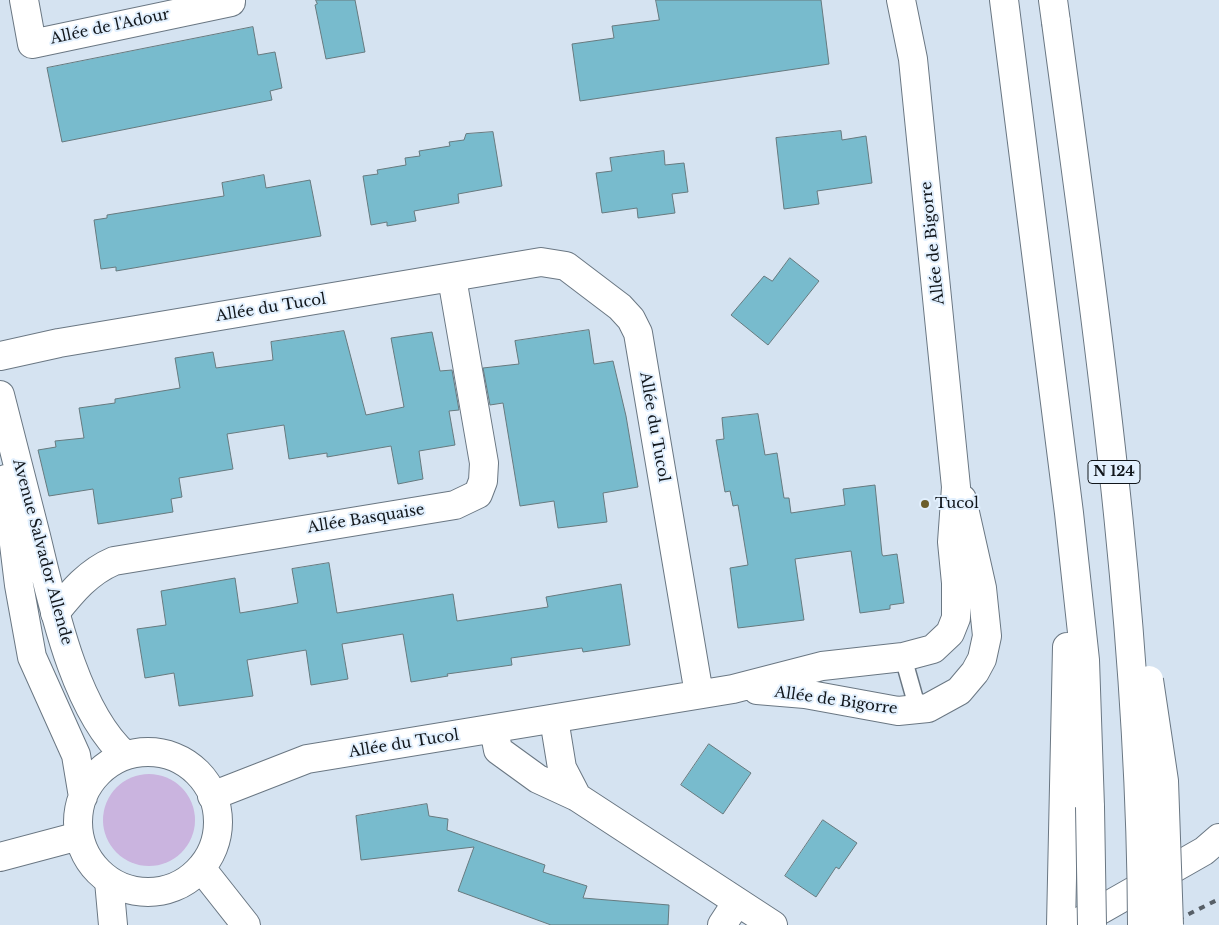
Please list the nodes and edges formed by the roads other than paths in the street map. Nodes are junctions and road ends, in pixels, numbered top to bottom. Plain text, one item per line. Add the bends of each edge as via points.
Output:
1 (24, 0) edge
2 (231, 0) edge
3 (901, 0) edge
4 (1005, 8) edge
5 (1054, 11) edge
6 (452, 278) junction
7 (0, 356) edge
8 (0, 396) edge
9 (1108, 411) junction
10 (0, 433) edge
11 (956, 487) junction
12 (1069, 513) junction
13 (55, 613) junction
14 (903, 657) junction
15 (733, 689) junction
16 (699, 694) junction
17 (918, 710) junction
18 (554, 719) junction
19 (494, 729) junction
20 (126, 755) junction
21 (212, 796) junction
22 (83, 797) junction
23 (577, 797) junction
24 (79, 836) junction
25 (1219, 838) edge
26 (0, 857) edge
27 (201, 868) junction
28 (109, 881) junction
29 (737, 902) junction
30 (113, 925) edge
31 (246, 925) edge
32 (722, 925) edge
33 (772, 925) edge
34 (1061, 925) edge
35 (1074, 925) edge
36 (1092, 925) edge
37 (1142, 925) edge
38 (1169, 925) edge

1 - 2 main road, Allée de l'Adour via 32,44
3 - 11 main road, Allée de Bigorre via 916,78
4 - 12 main road, N 124
5 - 9 main road, N 124, bridge
6 - 7 main road, Allée du Tucol via 59,342
6 - 13 main road, Allée Basquaise via 484,464 484,481 478,494 455,505 114,561 97,568
6 - 16 main road, Allée du Tucol via 541,262 556,263 566,266 631,319 638,333
8 - 13 main road, Avenue Salvador Allende
9 - 37 main road, N 124, bridge via 1132,656 1142,830
9 - 38 main road, bridge via 1164,781
10 - 22 main road, Avenue Salvador Allende via 19,585 32,657 76,755
11 - 14 main road, Allée de Bigorre via 952,542 958,608 954,626 943,642 933,649
11 - 17 main road, Allée de Bigorre via 964,502 981,579 986,614 985,649 975,672 959,691 938,704
12 - 34 main road
12 - 36 main road, N 124, bridge via 1085,660
13 - 20 main road, Avenue Salvador Allende via 81,687 102,729
14 - 15 main road, Allée de Bigorre via 822,666
14 - 17 lane
15 - 16 main road, Allée de Bigorre
15 - 17 main road, Allée de Bigorre via 805,694 898,711
16 - 18 main road, Allée du Tucol
18 - 19 main road, Allée du Tucol
18 - 23 main road via 562,768
19 - 21 main road, Allée du Tucol via 307,759
19 - 23 main road via 498,750 538,779
20 - 21 main road via 151,752 177,758 198,773
20 - 22 main road via 102,768 87,786
21 - 27 main road via 217,814 216,834 211,852
22 - 24 main road via 78,808
23 - 29 main road
24 - 26 main road
24 - 28 main road via 90,862
25 - 35 main road via 1204,851
27 - 28 main road via 181,884 157,892 132,891
27 - 31 main road
28 - 30 main road
29 - 32 main road
29 - 33 main road

